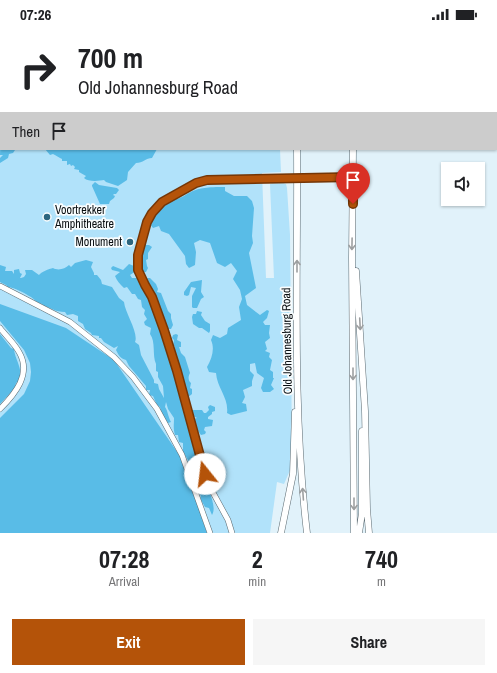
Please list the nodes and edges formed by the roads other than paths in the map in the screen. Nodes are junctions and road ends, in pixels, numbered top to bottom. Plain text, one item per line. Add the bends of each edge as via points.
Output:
1 (297, 150) edge
2 (353, 150) edge
3 (353, 177) junction
4 (297, 178) junction
5 (352, 258) junction
6 (0, 286) edge
7 (0, 328) edge
8 (297, 328) junction
9 (364, 394) junction
10 (0, 408) edge
11 (210, 533) edge
12 (232, 533) edge
13 (281, 533) edge
14 (307, 533) edge
15 (354, 533) edge
16 (359, 533) edge
17 (369, 533) edge

1 - 4 main road, Old Johannesburg Road
2 - 3 main road
3 - 4 street
3 -> 5 main road
8 -> 4 main road, Old Johannesburg Road
4 - 12 street via 207,180 196,183 162,202 152,213 138,255 138,270 152,297 164,330 205,474
5 -> 9 main road via 357,283
5 -> 15 main road
6 - 11 street via 70,322 109,352 133,377 157,409 182,455
7 - 10 street via 19,351 24,368 18,388
8 - 13 main road via 295,450 293,474
14 -> 8 main road, Old Johannesburg Road via 300,451
9 - 16 main road via 362,513
9 - 17 main road

